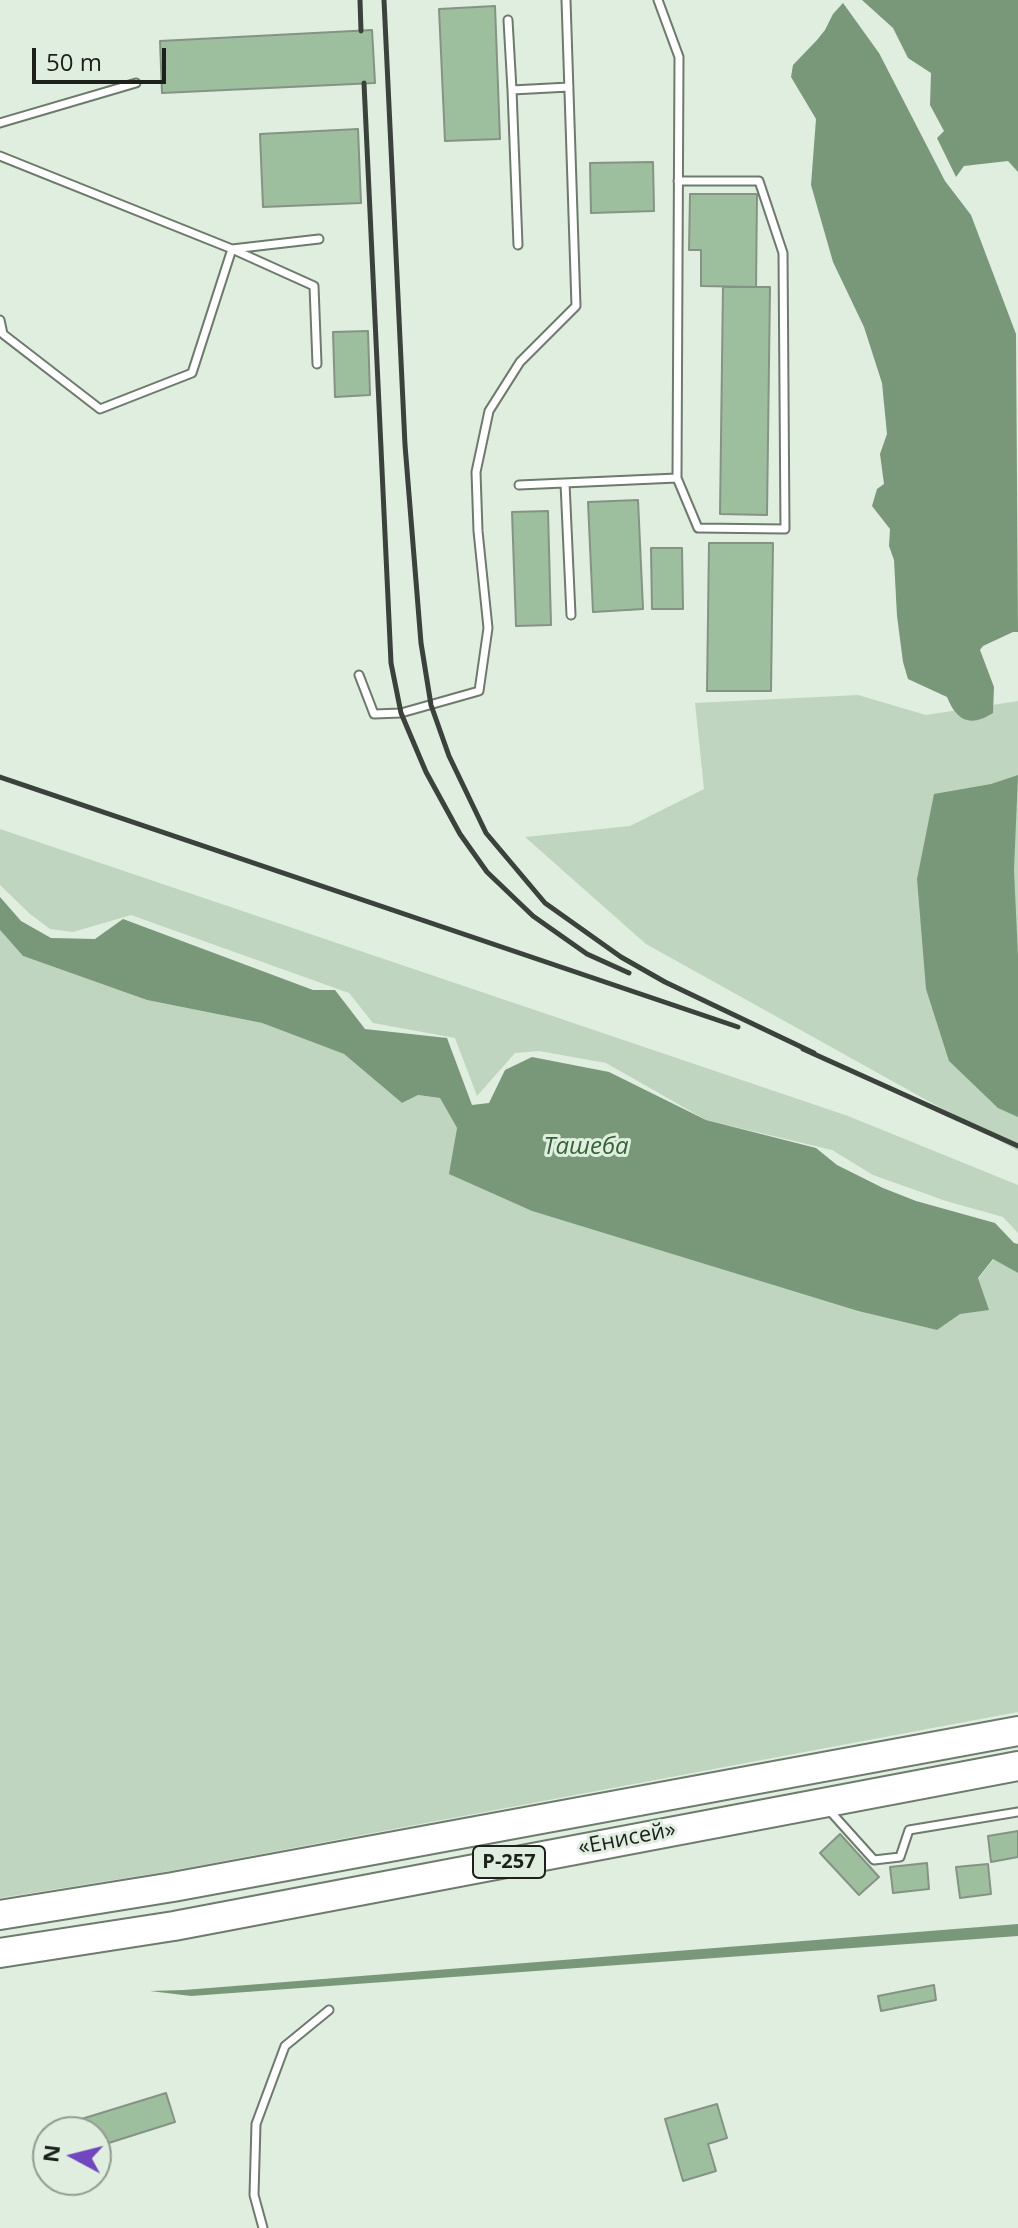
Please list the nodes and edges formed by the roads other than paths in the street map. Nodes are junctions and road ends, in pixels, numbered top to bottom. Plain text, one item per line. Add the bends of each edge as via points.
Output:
1 (566, 0) edge
2 (658, 0) edge
3 (508, 20) dead end
4 (136, 83) dead end
5 (569, 87) junction
6 (512, 90) junction
7 (0, 123) edge
8 (0, 156) edge
9 (678, 181) junction
10 (319, 239) dead end
11 (518, 245) dead end
12 (232, 249) junction
13 (0, 320) edge
14 (317, 364) dead end
15 (677, 478) junction
16 (565, 483) junction
17 (519, 485) dead end
18 (571, 615) dead end
19 (359, 675) dead end
20 (1018, 1731) edge
21 (1018, 1766) edge
22 (822, 1802) junction
23 (1018, 1812) edge
24 (0, 1915) edge
25 (0, 1953) edge
26 (329, 2010) dead end
27 (263, 2228) edge

1 - 5 lane
2 - 9 lane via 679,57
3 - 6 lane
4 - 7 lane
5 - 6 lane
5 - 19 lane via 576,306 520,362 489,411 476,472 488,628 479,691 401,713 374,714
6 - 11 lane
8 - 12 lane
9 - 15 lane
9 - 15 lane via 759,181 783,253 785,529 698,528
10 - 12 lane
12 - 13 lane via 192,373 100,409 3,334
12 - 14 lane via 314,286
15 - 16 lane
16 - 17 lane
16 - 18 lane
20 - 24 highway, «Енисей» / Р-257
21 - 22 highway, «Енисей» / Р-257
22 - 23 lane via 874,1860 900,1857 909,1830
22 - 25 highway, «Енисей» / Р-257 via 174,1926
26 - 27 lane via 285,2046 256,2124 254,2195

